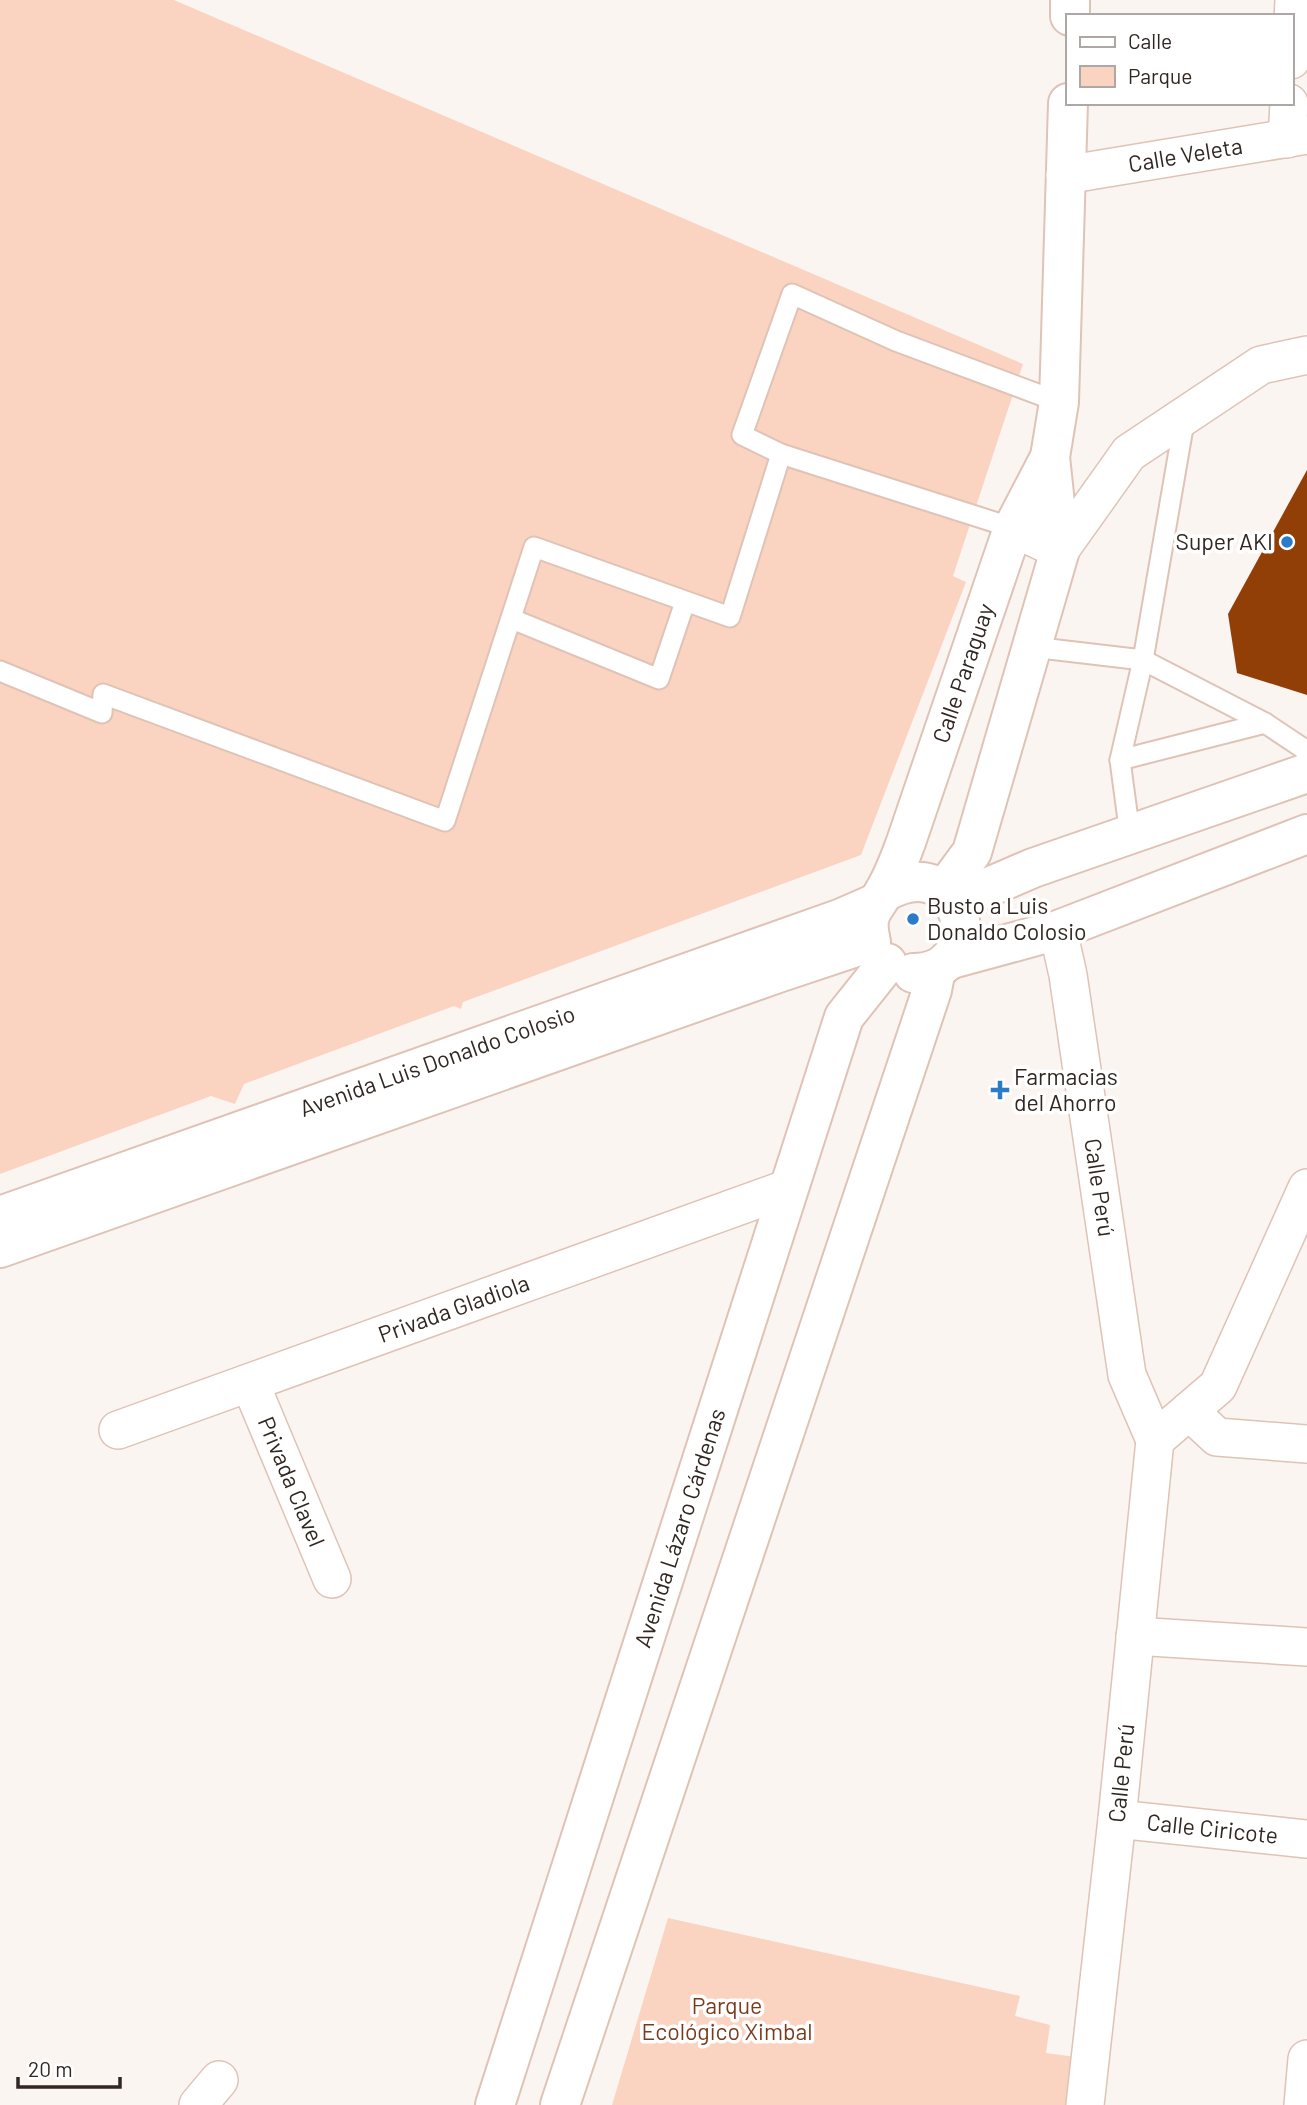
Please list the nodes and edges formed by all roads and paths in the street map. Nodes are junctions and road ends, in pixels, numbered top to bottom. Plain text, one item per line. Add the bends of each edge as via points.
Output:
1 (1294, 0) edge
2 (1293, 20) edge
3 (1068, 105) edge
4 (1294, 126) edge
5 (1065, 176) junction
6 (1307, 355) edge
7 (1059, 402) junction
8 (1185, 416) junction
9 (781, 454) junction
10 (1050, 457) junction
11 (1013, 528) junction
12 (1060, 550) junction
13 (685, 602) junction
14 (512, 619) junction
15 (1032, 647) junction
16 (1143, 660) junction
17 (0, 671) edge
18 (1265, 723) junction
19 (1307, 751) edge
20 (1120, 760) junction
21 (1307, 773) edge
22 (1130, 835) junction
23 (1304, 836) edge
24 (949, 896) junction
25 (879, 898) junction
26 (1058, 930) junction
27 (879, 953) junction
28 (942, 965) junction
29 (789, 1188) junction
30 (1307, 1188) edge
31 (0, 1216) edge
32 (0, 1248) edge
33 (250, 1383) junction
34 (1189, 1411) junction
35 (118, 1430) dead end
36 (1155, 1440) junction
37 (1307, 1444) edge
38 (332, 1579) dead end
39 (1135, 1636) junction
40 (1307, 1647) edge
41 (1117, 1819) junction
42 (1307, 1839) edge
43 (1307, 2059) edge
44 (495, 2105) edge
45 (560, 2105) edge
46 (1085, 2105) edge
47 (1303, 2105) edge

1 - 2 street
3 - 5 main road, Calle Paraguay
4 - 5 street, Calle Veleta
5 - 7 main road, Calle Paraguay
6 - 8 street via 1261,365
7 - 9 lane via 896,341 792,294 742,435
7 - 10 main road, Calle Paraguay
8 - 12 street via 1129,453
8 - 16 lane
9 - 11 lane
9 - 13 lane via 730,617
10 - 11 main road, Calle Paraguay
10 - 12 main road, Calle Paraguay
11 - 12 street
11 - 25 main road, Calle Paraguay via 906,842
12 - 15 main road, Calle Paraguay
13 - 14 lane via 534,547
13 - 14 lane via 659,679
14 - 17 lane via 445,821 103,695 102,713
15 - 16 lane
15 - 24 main road, Calle Paraguay via 972,852
16 - 18 lane
16 - 20 lane
18 - 19 lane
18 - 20 lane
20 - 22 lane
21 - 22 main road
22 - 24 main road
23 - 26 main road
24 - 25 main road via 929,883 914,881 898,884
24 - 28 main road via 961,916 962,932
25 - 27 main road via 868,929
25 - 31 main road, Avenida Luis Donaldo Colosio via 842,918
26 - 28 main road
26 - 36 street, Calle Perú via 1127,1376
27 - 28 main road via 907,973
27 - 29 main road, Avenida Lázaro Cárdenas via 844,1017
27 - 32 main road via 751,982
28 - 45 main road
29 - 33 street, Privada Gladiola
29 - 44 main road, Avenida Lázaro Cárdenas
30 - 34 street via 1217,1386
33 - 35 street, Privada Gladiola
33 - 38 street, Privada Clavel
34 - 36 street
34 - 37 street via 1217,1437
36 - 39 street, Calle Perú
39 - 40 street
39 - 41 street, Calle Perú
41 - 42 street, Calle Ciricote
41 - 46 street, Calle Perú
43 - 47 street

